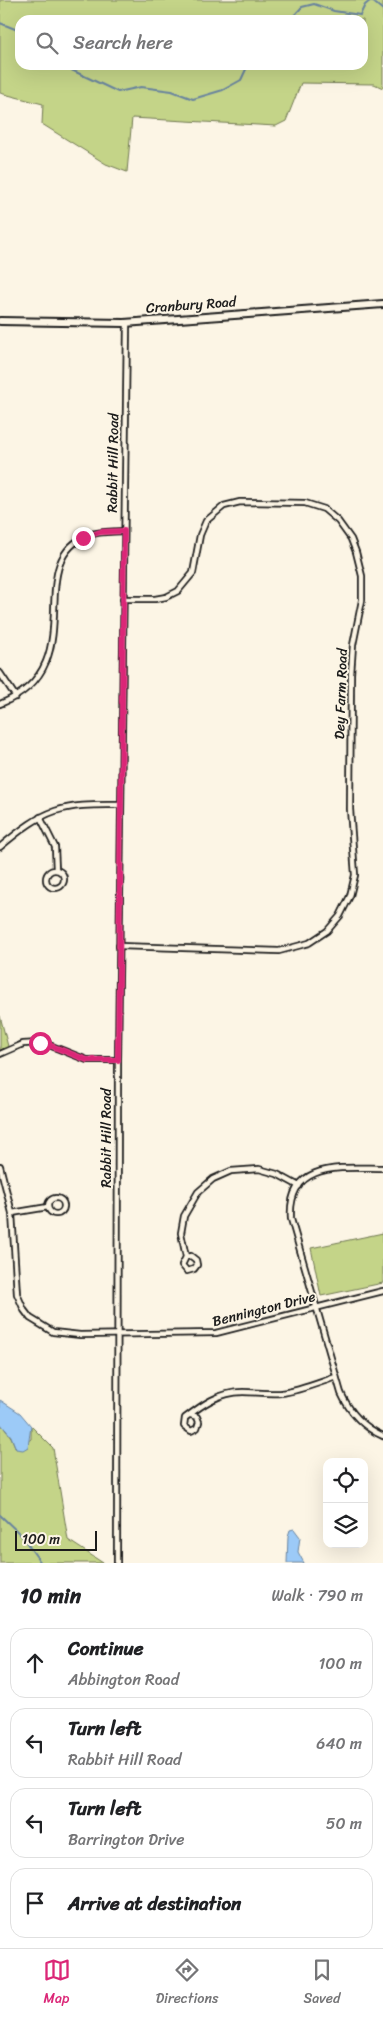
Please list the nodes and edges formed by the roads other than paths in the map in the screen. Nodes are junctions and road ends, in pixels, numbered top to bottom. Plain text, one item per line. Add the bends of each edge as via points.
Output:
1 (383, 304) edge
2 (0, 321) edge
3 (127, 322) junction
4 (124, 531) junction
5 (123, 599) junction
6 (0, 673) edge
7 (16, 697) junction
8 (0, 704) edge
9 (120, 804) junction
10 (40, 817) junction
11 (0, 847) edge
12 (56, 870) dead end
13 (120, 946) junction
14 (0, 1054) edge
15 (118, 1060) junction
16 (0, 1166) edge
17 (383, 1168) edge
18 (299, 1186) junction
19 (48, 1206) dead end
20 (12, 1213) junction
21 (186, 1257) dead end
22 (383, 1291) edge
23 (317, 1308) junction
24 (118, 1335) junction
25 (336, 1377) junction
26 (192, 1415) dead end
27 (383, 1436) edge
28 (117, 1563) edge

1 - 3 street, Cranbury Road
2 - 3 street, Cranbury Road
3 - 4 street, Rabbit Hill Road
4 - 5 street, Rabbit Hill Road
4 - 7 street via 91,535 76,542 64,554 55,578 54,631 50,652 36,679
5 - 9 street, Rabbit Hill Road
5 - 13 street, Dey Farm Road via 156,599 178,591 193,573 206,521 224,506 240,502 300,502 324,509 351,539 362,576 351,684 350,809 355,875 350,896 340,916 319,937 299,947 279,951
6 - 7 street
7 - 8 street
9 - 10 street via 72,806
9 - 13 street, Rabbit Hill Road
10 - 11 street
10 - 12 street via 55,847
13 - 15 street, Rabbit Hill Road
14 - 15 street via 22,1044 40,1043 87,1060
15 - 24 street, Rabbit Hill Road
16 - 20 street, Bennington Drive
17 - 18 street via 324,1169
18 - 21 street via 259,1169 232,1171 212,1179 198,1192 184,1216 181,1233
18 - 23 street via 292,1202 292,1219
19 - 20 street
20 - 24 street, Bennington Drive via 15,1286 30,1318 44,1328 62,1334
22 - 23 street, Bennington Drive
23 - 24 street, Bennington Drive via 216,1333
23 - 25 street
24 - 28 street, Rabbit Hill Road
25 - 26 street via 280,1393 221,1395 204,1403
25 - 27 street via 351,1411 364,1425

